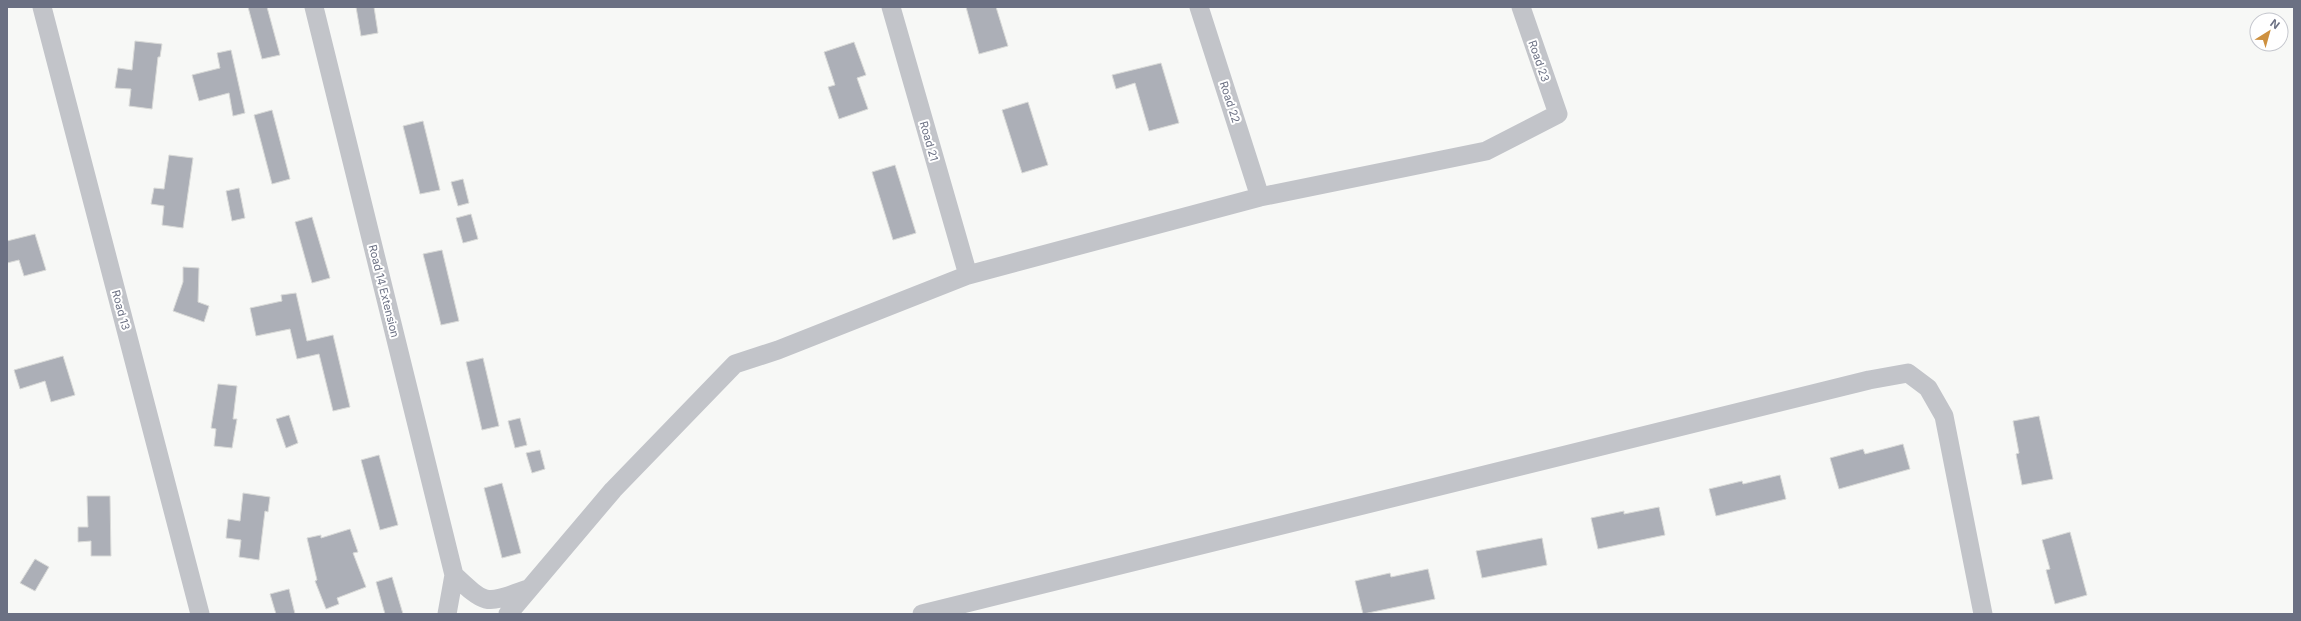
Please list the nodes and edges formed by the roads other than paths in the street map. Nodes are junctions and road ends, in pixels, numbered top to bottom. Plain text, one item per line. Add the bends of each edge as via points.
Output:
1 (42, 7) edge
2 (314, 7) edge
3 (891, 7) edge
4 (1199, 7) edge
5 (1521, 7) edge
6 (1260, 197) junction
7 (968, 275) junction
8 (454, 575) junction
9 (528, 589) junction
10 (200, 614) edge
11 (447, 614) edge
12 (508, 614) edge
13 (922, 614) edge
14 (1983, 614) edge

1 - 10 street, Road 13
2 - 8 street, Road 14 Extension
3 - 7 street, Road 21
4 - 6 street, Road 22
5 - 6 street, Road 23 via 1558,114 1486,151
6 - 7 street
7 - 9 street via 778,350 735,364 613,490
8 - 9 street via 478,597 495,600
8 - 11 street
9 - 12 street
13 - 14 street via 1869,380 1908,373 1928,388 1944,416

